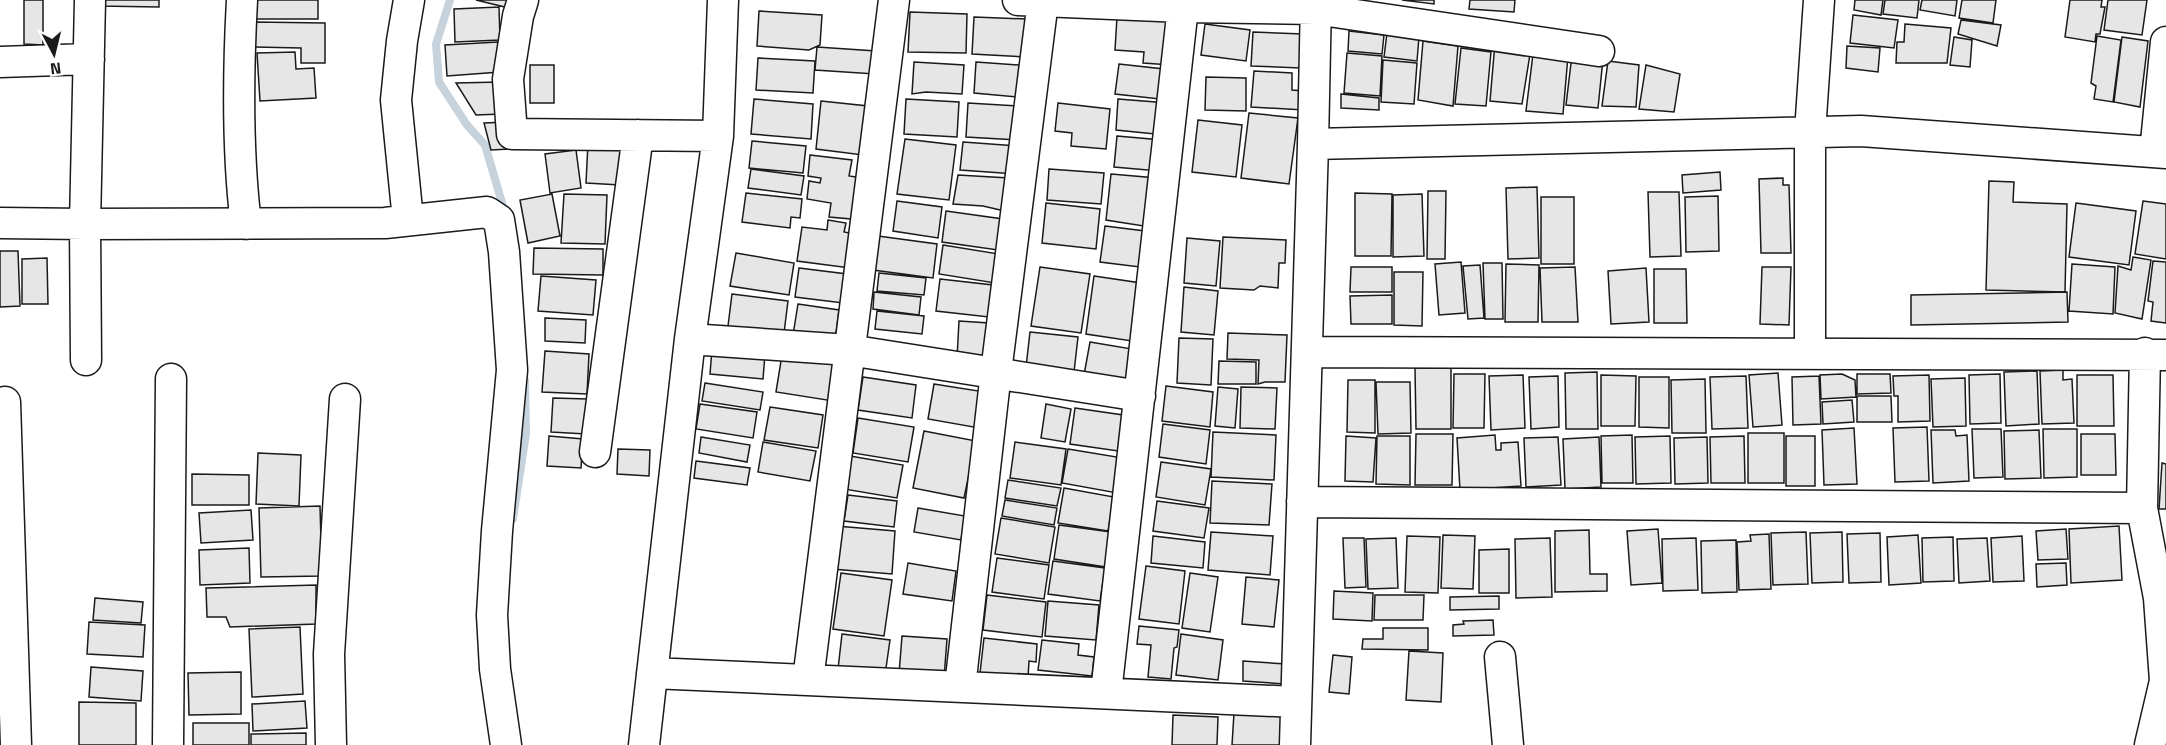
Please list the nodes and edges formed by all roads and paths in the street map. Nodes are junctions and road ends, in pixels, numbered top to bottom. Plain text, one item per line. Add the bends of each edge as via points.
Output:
1 (90, 0) edge
2 (242, 0) edge
3 (409, 0) edge
4 (523, 0) edge
5 (723, 0) edge
6 (894, 0) edge
7 (1819, 0) edge
8 (1030, 1) edge
9 (1315, 4) edge
10 (1183, 7) junction
11 (2166, 42) edge
12 (1599, 51) dead end
13 (89, 59) junction
14 (0, 62) edge
15 (1810, 132) junction
16 (638, 135) junction
17 (718, 136) junction
18 (1313, 144) junction
19 (2160, 152) edge
20 (408, 220) junction
21 (0, 223) edge
22 (85, 224) junction
23 (246, 224) junction
24 (690, 339) junction
25 (849, 350) junction
26 (1307, 352) junction
27 (1810, 352) junction
28 (2155, 354) edge
29 (86, 360) dead end
30 (996, 372) junction
31 (171, 379) dead end
32 (1140, 396) junction
33 (345, 399) dead end
34 (6, 402) dead end
35 (595, 452) dead end
36 (1302, 502) junction
37 (2154, 514) edge
38 (1500, 657) dead end
39 (652, 673) junction
40 (808, 680) junction
41 (960, 687) junction
42 (1106, 693) junction
43 (1296, 702) junction
44 (15, 745) edge
45 (168, 745) edge
46 (331, 745) edge
47 (506, 745) edge
48 (644, 745) edge
49 (1294, 745) edge
50 (1508, 745) edge
51 (2150, 745) edge

1 - 13 street
2 - 23 street via 239,53
3 - 20 street via 396,100
4 - 16 street via 508,79 512,134
5 - 17 street
6 - 25 street
7 - 15 street
8 - 10 street
8 - 30 street
9 - 10 street
9 - 12 street
9 - 18 street
10 - 32 street
11 - 19 street
13 - 14 street
13 - 22 street
15 - 18 street
15 - 19 street via 1862,131
15 - 27 street
16 - 17 street
16 - 35 street
17 - 24 street
18 - 26 street
20 - 23 street
20 - 47 street via 487,212 499,220 512,370 492,615
21 - 22 street
22 - 23 street
22 - 29 street
24 - 25 street
24 - 39 street
25 - 30 street
25 - 40 street
26 - 27 street
26 - 36 street
27 - 28 street
28 - 37 street
30 - 32 street
30 - 41 street
31 - 45 street
32 - 42 street
33 - 46 street via 329,654
34 - 44 street
36 - 37 street
36 - 43 street
37 - 51 street via 2165,681
38 - 50 street
39 - 40 street
39 - 48 street
40 - 41 street
41 - 42 street
42 - 43 street
43 - 49 street

